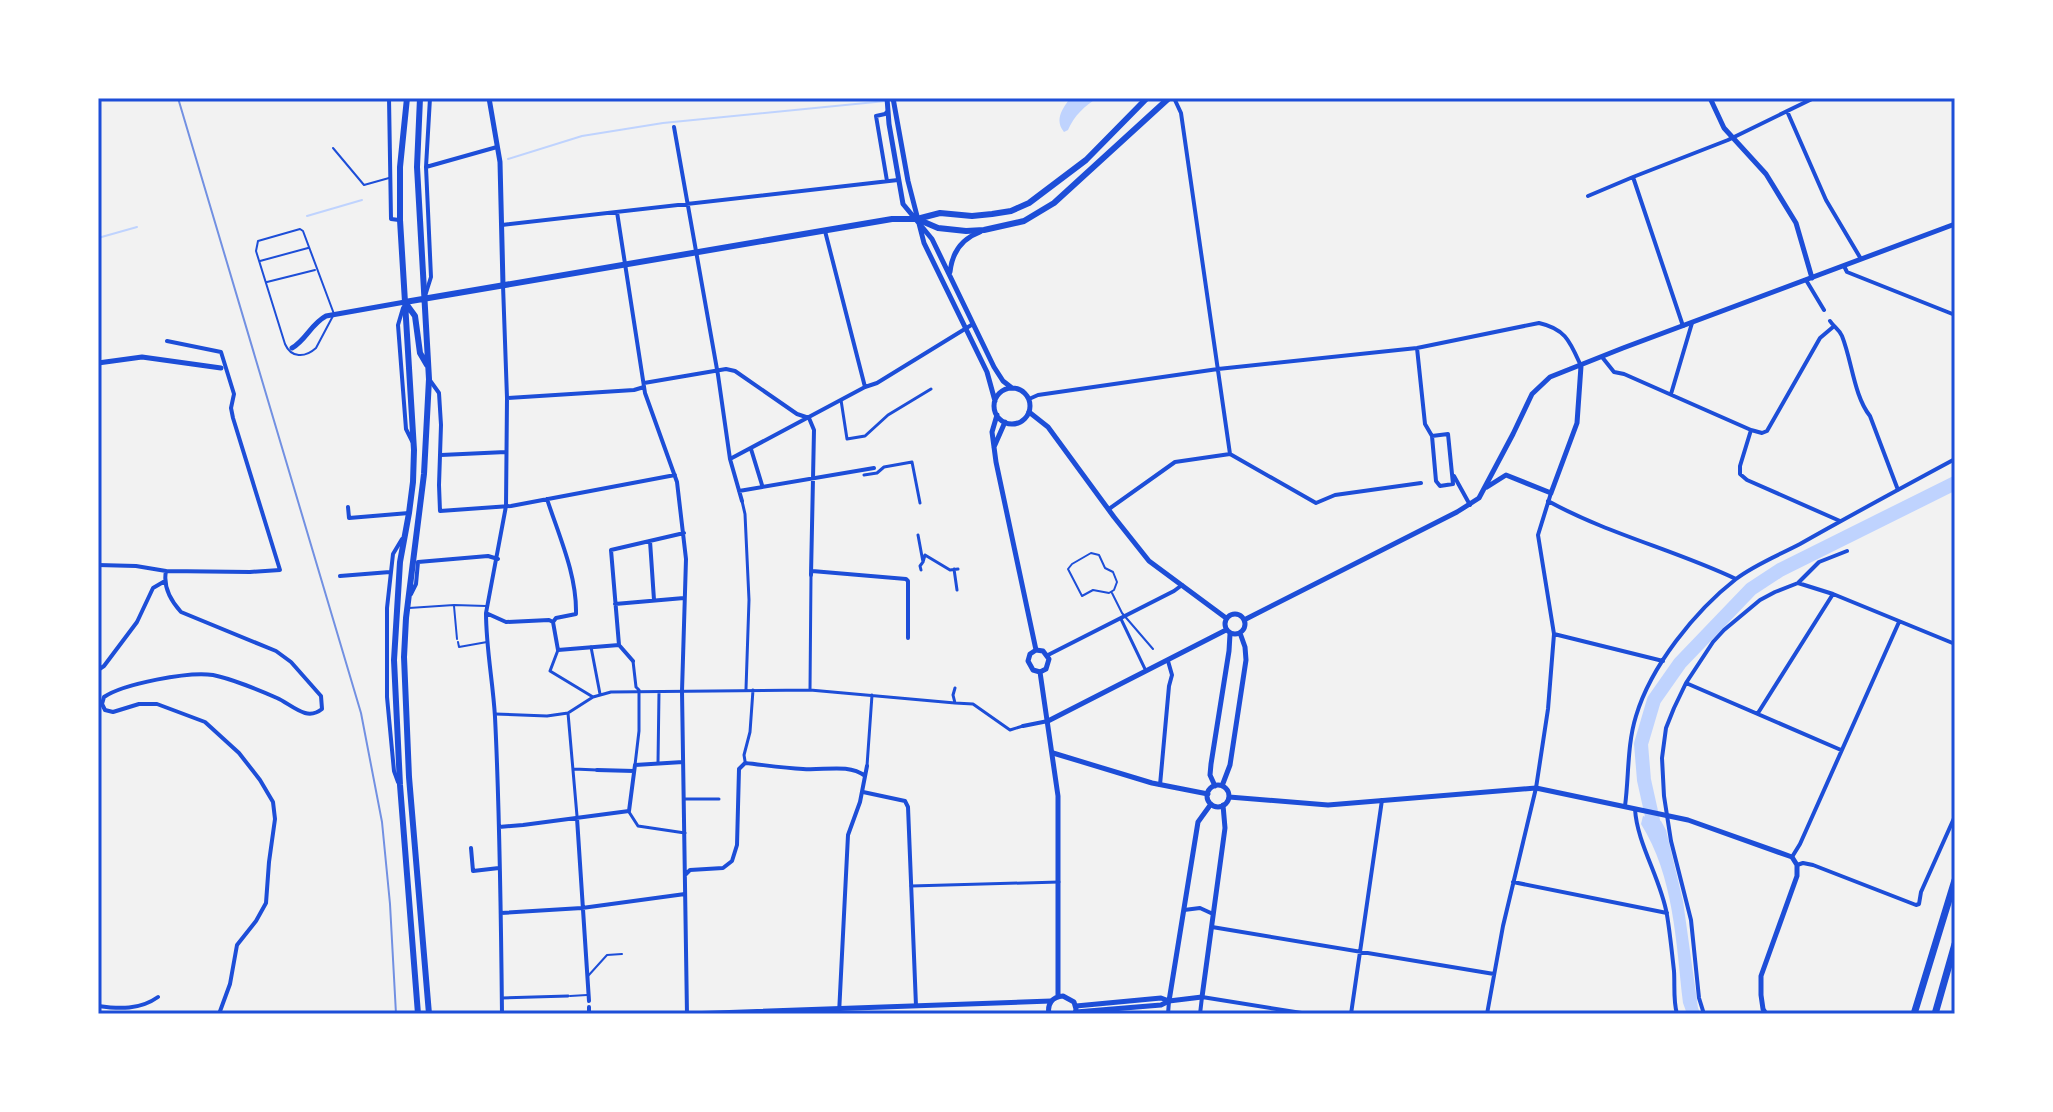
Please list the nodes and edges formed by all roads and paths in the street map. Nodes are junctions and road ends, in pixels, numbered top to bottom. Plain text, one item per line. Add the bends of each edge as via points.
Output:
1 (389, 98) edge
2 (407, 98) edge
3 (420, 98) edge
4 (430, 98) edge
5 (489, 98) edge
6 (890, 98) edge
7 (1147, 98) edge
8 (1171, 98) edge
9 (1710, 98) edge
10 (1814, 98) edge
11 (892, 109) junction
12 (1787, 111) junction
13 (674, 127) dead end
14 (1733, 138) junction
15 (497, 146) junction
16 (333, 148) dead end
17 (426, 167) junction
18 (1633, 177) junction
19 (389, 178) junction
20 (898, 180) junction
21 (887, 181) junction
22 (1588, 196) dead end
23 (687, 204) junction
24 (617, 212) junction
25 (917, 219) junction
26 (400, 220) junction
27 (1955, 224) edge
28 (502, 225) junction
29 (825, 230) junction
30 (984, 230) junction
31 (309, 248) junction
32 (697, 253) junction
33 (1861, 260) junction
34 (260, 262) junction
35 (625, 265) junction
36 (1844, 266) junction
37 (317, 270) junction
38 (950, 273) junction
39 (1809, 279) junction
40 (266, 282) junction
41 (503, 285) junction
42 (425, 298) junction
43 (405, 302) junction
44 (1824, 310) dead end
45 (334, 314) junction
46 (1955, 315) edge
47 (1830, 321) dead end
48 (1692, 323) junction
49 (973, 324) junction
50 (1683, 326) junction
51 (1833, 327) junction
52 (966, 328) junction
53 (167, 341) dead end
54 (1417, 348) junction
55 (290, 350) junction
56 (1602, 357) junction
57 (98, 363) edge
58 (1581, 366) junction
59 (428, 367) junction
60 (221, 368) dead end
61 (1218, 369) junction
62 (717, 370) junction
63 (429, 379) junction
64 (644, 385) junction
65 (865, 387) junction
66 (1012, 388) junction
67 (931, 389) dead end
68 (1671, 394) junction
69 (507, 398) junction
70 (1029, 399) junction
71 (841, 400) junction
72 (995, 401) junction
73 (1029, 412) junction
74 (997, 415) junction
75 (809, 418) junction
76 (1005, 422) junction
77 (1751, 430) junction
78 (1432, 436) junction
79 (994, 448) junction
80 (751, 449) junction
81 (506, 452) junction
82 (1230, 454) junction
83 (441, 455) junction
84 (730, 459) junction
85 (1955, 459) edge
86 (1498, 462) junction
87 (874, 468) dead end
88 (1452, 474) junction
89 (675, 475) junction
90 (864, 475) dead end
91 (1503, 475) junction
92 (814, 478) junction
93 (1421, 483) dead end
94 (762, 486) junction
95 (1898, 490) junction
96 (739, 491) junction
97 (1483, 491) junction
98 (1551, 493) junction
99 (547, 499) junction
100 (742, 501) joint
101 (1548, 501) junction
102 (920, 503) dead end
103 (1470, 505) junction
104 (506, 506) junction
105 (348, 507) dead end
106 (1109, 509) junction
107 (409, 513) junction
108 (1840, 521) junction
109 (684, 533) junction
110 (918, 535) dead end
111 (404, 537) junction
112 (650, 541) junction
113 (1847, 551) dead end
114 (498, 559) junction
115 (923, 562) junction
116 (98, 565) edge
117 (921, 570) dead end
118 (166, 571) junction
119 (390, 572) junction
120 (812, 573) junction
121 (340, 576) dead end
122 (1736, 579) junction
123 (165, 581) junction
124 (1798, 583) junction
125 (1182, 585) junction
126 (957, 590) dead end
127 (1111, 591) junction
128 (1833, 594) junction
129 (684, 598) junction
130 (408, 599) junction
131 (654, 600) junction
132 (615, 604) junction
133 (454, 605) junction
134 (487, 606) junction
135 (407, 608) junction
136 (486, 613) junction
137 (1122, 616) junction
138 (1226, 618) junction
139 (1244, 620) junction
140 (553, 622) junction
141 (1899, 622) junction
142 (1228, 632) junction
143 (1240, 633) junction
144 (1554, 634) junction
145 (908, 638) dead end
146 (487, 642) junction
147 (1955, 644) edge
148 (619, 645) junction
149 (591, 647) junction
150 (1153, 649) dead end
151 (558, 650) junction
152 (1036, 650) junction
153 (1048, 655) junction
154 (1167, 660) junction
155 (633, 661) joint
156 (1663, 661) junction
157 (98, 670) edge
158 (1146, 670) junction
159 (1040, 672) junction
160 (1686, 683) junction
161 (955, 688) dead end
162 (639, 690) junction
163 (746, 690) junction
164 (753, 690) junction
165 (810, 690) junction
166 (682, 691) junction
167 (659, 692) junction
168 (600, 694) junction
169 (872, 695) junction
170 (593, 697) junction
171 (955, 703) junction
172 (568, 713) junction
173 (1758, 713) junction
174 (495, 714) junction
175 (1048, 721) junction
176 (1023, 726) joint
177 (1841, 750) junction
178 (1053, 753) junction
179 (684, 762) junction
180 (658, 763) junction
181 (745, 763) junction
182 (867, 766) joint
183 (634, 768) junction
184 (574, 769) junction
185 (597, 770) joint
186 (865, 776) junction
187 (400, 785) junction
188 (1160, 785) junction
189 (1218, 786) junction
190 (1536, 788) junction
191 (863, 792) junction
192 (1208, 794) junction
193 (1229, 797) junction
194 (685, 799) junction
195 (719, 799) dead end
196 (1382, 800) junction
197 (1211, 804) junction
198 (1223, 805) junction
199 (1625, 806) junction
200 (1636, 809) junction
201 (629, 811) junction
202 (1665, 815) junction
203 (1955, 816) edge
204 (577, 818) junction
205 (499, 827) junction
206 (685, 833) junction
207 (471, 848) dead end
208 (1792, 857) junction
209 (1797, 865) junction
210 (500, 868) junction
211 (685, 875) junction
212 (1955, 880) edge
213 (1059, 882) junction
214 (1513, 882) junction
215 (911, 886) junction
216 (685, 894) junction
217 (582, 908) junction
218 (1184, 910) junction
219 (500, 913) junction
220 (1667, 913) junction
221 (1213, 914) junction
222 (1212, 927) junction
223 (1955, 944) edge
224 (1361, 951) junction
225 (622, 954) dead end
226 (1495, 975) junction
227 (587, 977) junction
228 (568, 996) joint
229 (1058, 996) junction
230 (158, 997) dead end
231 (1202, 997) junction
232 (502, 998) junction
233 (589, 1001) junction
234 (1051, 1001) junction
235 (1169, 1001) junction
236 (996, 1003) junction
237 (98, 1006) edge
238 (916, 1006) junction
239 (1076, 1010) edge
240 (840, 1011) edge
241 (219, 1014) edge
242 (418, 1014) edge
243 (429, 1014) edge
244 (502, 1014) edge
245 (589, 1014) edge
246 (688, 1014) edge
247 (996, 1014) edge
248 (1049, 1014) edge
249 (1168, 1014) edge
250 (1200, 1014) edge
251 (1308, 1014) edge
252 (1351, 1014) edge
253 (1487, 1014) edge
254 (1677, 1014) edge
255 (1704, 1014) edge
256 (1766, 1014) edge
257 (1914, 1014) edge
258 (1935, 1014) edge

1 - 19 street
2 - 26 main road
3 - 42 main road via 417,167
4 - 17 street
5 - 15 street
6 - 11 street
7 - 25 main road via 1086,160 1029,203 992,214 940,213
8 - 30 main road via 1054,203 1018,223
8 - 61 street via 1181,113
9 - 14 street
10 - 12 street
11 - 20 street via 889,124
11 - 21 street via 876,116
11 - 25 street
12 - 14 street
12 - 33 street via 1826,200
13 - 23 street
14 - 18 street
14 - 39 street via 1766,174 1796,223
15 - 17 street
15 - 28 street
16 - 19 lane via 364,185
17 - 42 street via 431,277
18 - 22 street
18 - 50 street
19 - 26 street via 391,219
20 - 21 street
20 - 25 street via 903,204
21 - 23 street
23 - 24 street
23 - 32 street
24 - 28 street
24 - 35 street
25 - 29 main road
25 - 30 main road via 947,230
25 - 38 street
25 - 52 street
26 - 43 main road
27 - 33 street
28 - 41 street
29 - 32 main road
29 - 65 street
30 - 38 street via 968,236 956,249
31 - 34 lane
31 - 34 lane via 303,231 286,232 258,241
31 - 37 lane
32 - 35 main road
32 - 62 street
33 - 36 street
34 - 40 lane
35 - 41 main road
35 - 64 street
36 - 39 street
36 - 46 street via 1847,272
37 - 40 lane
37 - 45 lane
38 - 49 street
39 - 44 street
39 - 48 street
40 - 55 lane
41 - 42 main road
41 - 69 street
42 - 43 main road
42 - 59 main road
43 - 45 street
43 - 59 main road via 415,316 420,353
43 - 107 main road via 414,444
45 - 55 street via 317,322
45 - 55 lane via 311,353
47 - 51 street
48 - 50 street
48 - 68 street
49 - 52 street
49 - 66 street via 994,367
50 - 56 street
51 - 77 street via 1820,338 1767,431
51 - 95 street via 1843,340 1857,391
52 - 65 street
52 - 72 street
53 - 118 street via 221,352 234,394 231,408 280,570
54 - 58 street via 1539,323 1557,327
54 - 61 street
54 - 78 street via 1425,424
56 - 58 street
56 - 68 street via 1614,372
57 - 60 street via 142,357
58 - 86 street via 1550,377 1532,394
58 - 98 street via 1577,423
59 - 63 main road
61 - 70 street
61 - 82 street
62 - 64 street
62 - 75 street via 735,371
62 - 84 street
63 - 83 street via 439,393
63 - 130 main road via 424,474
64 - 69 street via 634,390
64 - 89 street
65 - 71 street
66 - 70 street
66 - 72 street
67 - 71 street via 865,436 847,439
68 - 77 street
69 - 81 street
70 - 73 street
71 - 75 street
72 - 74 street
73 - 76 street via 1016,423
73 - 106 street via 1048,427
74 - 76 street
74 - 79 street
75 - 80 street
75 - 92 street
76 - 79 street
77 - 108 street via 1740,474
78 - 88 street via 1448,434
78 - 88 street via 1436,481 1440,486 1453,484
79 - 152 street
80 - 84 street
80 - 94 street
81 - 83 street
81 - 104 street
82 - 93 street via 1316,503 1335,495
82 - 106 street via 1175,462
83 - 104 street via 440,511
84 - 96 street
85 - 95 street
86 - 91 street
86 - 97 street
87 - 92 street
88 - 103 street
89 - 99 street
89 - 109 street
90 - 102 street via 912,462
91 - 97 street
91 - 98 street
92 - 94 street
92 - 120 street
94 - 96 street
95 - 108 street
96 - 100 street
97 - 103 street
98 - 101 street
99 - 104 street
99 - 140 street via 577,606 576,614
100 - 163 street via 749,600
101 - 122 street via 1588,522
101 - 144 street via 1538,535
103 - 139 street
104 - 114 street
105 - 107 street via 349,518
106 - 125 street via 1149,561
107 - 111 main road
108 - 122 street
109 - 112 street
109 - 129 street
110 - 115 street
111 - 119 street
111 - 187 main road via 394,660
112 - 131 street
112 - 132 street via 611,550
113 - 124 street via 1819,562
114 - 130 street via 418,562
114 - 134 street
115 - 117 street
115 - 126 street via 925,555 956,569
116 - 118 street
118 - 123 street
119 - 121 street
119 - 187 street via 387,697
120 - 145 street via 906,579
120 - 165 street
122 - 156 street via 1686,629
123 - 157 street via 153,588 137,622
123 - 241 street via 181,612 276,651 323,702 317,713 303,713 213,675 185,675 104,697 105,710 113,712 157,704 205,722 239,753 273,802 266,903 237,945
124 - 128 street
124 - 160 street via 1760,600 1724,630
125 - 137 street
125 - 138 street
127 - 127 lane via 1093,590 1082,596 1068,569 1091,553 1099,555 1117,582
127 - 137 lane
128 - 141 street
128 - 173 street
129 - 131 street
129 - 166 street
130 - 135 main road
131 - 132 street
132 - 148 street
133 - 134 lane
133 - 135 lane
133 - 146 lane via 459,647
134 - 136 street
135 - 243 main road via 409,777
136 - 140 street via 506,622
136 - 146 street
137 - 150 lane
137 - 153 street
137 - 158 street
138 - 139 street via 1234,614
138 - 142 street
139 - 143 street
140 - 151 street
141 - 147 street
141 - 177 street
142 - 143 street
142 - 154 street
142 - 189 street via 1210,775
143 - 189 street via 1246,660 1230,765
144 - 156 street
144 - 190 street
146 - 174 street
148 - 149 street
148 - 155 street
149 - 151 street
149 - 168 street
151 - 170 street via 550,671
152 - 153 street
152 - 159 street via 1028,664
153 - 159 street via 1048,666
154 - 158 street
154 - 188 street via 1172,675
155 - 162 street
156 - 199 street via 1636,714
158 - 175 street
159 - 175 street
160 - 173 street
160 - 202 street via 1666,728
161 - 171 street
162 - 167 street
162 - 168 street
162 - 183 street
163 - 164 street
163 - 166 street
164 - 165 street
164 - 181 street
165 - 169 street
166 - 167 street
166 - 179 street
167 - 180 street
168 - 170 street
169 - 171 street
169 - 182 street
170 - 172 street
171 - 176 street via 973,704 1010,730
172 - 174 street
172 - 184 street
173 - 177 street
174 - 205 street
175 - 176 street
175 - 178 street
177 - 208 street
178 - 188 street
178 - 213 street
179 - 180 street
179 - 194 street
180 - 183 street
181 - 186 street via 848,769
181 - 211 street via 739,769 732,861 723,868 690,870
182 - 186 street
183 - 185 street
183 - 201 street
184 - 185 street
184 - 204 street
186 - 191 street
187 - 242 main road
188 - 192 street
189 - 192 street
189 - 193 street
190 - 196 street
190 - 199 street
190 - 214 street
191 - 215 street via 905,801
191 - 240 street via 848,835
192 - 197 street
193 - 196 street via 1328,805
193 - 198 street
194 - 195 street
194 - 206 street
196 - 224 street
197 - 198 street
197 - 218 street via 1198,822
198 - 221 street via 1225,828
199 - 200 street
200 - 202 street
200 - 220 street via 1637,827
201 - 204 street
201 - 206 street via 638,826
202 - 208 street
202 - 255 street via 1691,920
203 - 209 street via 1916,905 1813,865
204 - 205 street
204 - 217 street
205 - 210 street
206 - 211 street
207 - 210 street via 473,871
208 - 209 street
209 - 256 street via 1761,976
210 - 219 street
211 - 216 street
212 - 257 highway
213 - 215 street
213 - 229 street
214 - 220 street
214 - 226 street
215 - 238 street
216 - 217 street
216 - 246 street
217 - 219 street
217 - 227 street
218 - 221 street
218 - 235 street
219 - 232 street
220 - 254 street
221 - 222 street
222 - 224 street
222 - 231 street
223 - 258 highway
224 - 226 street
224 - 252 street
225 - 227 lane via 607,955
226 - 253 street
227 - 233 street
228 - 232 street
228 - 233 lane
229 - 234 street
229 - 239 street via 1071,998
230 - 237 street via 120,1009
231 - 235 street
231 - 250 street
231 - 251 street
232 - 244 street
233 - 245 street
234 - 236 street
234 - 248 street
235 - 239 street
235 - 249 street
236 - 238 street
236 - 247 street
238 - 240 street
240 - 246 street

